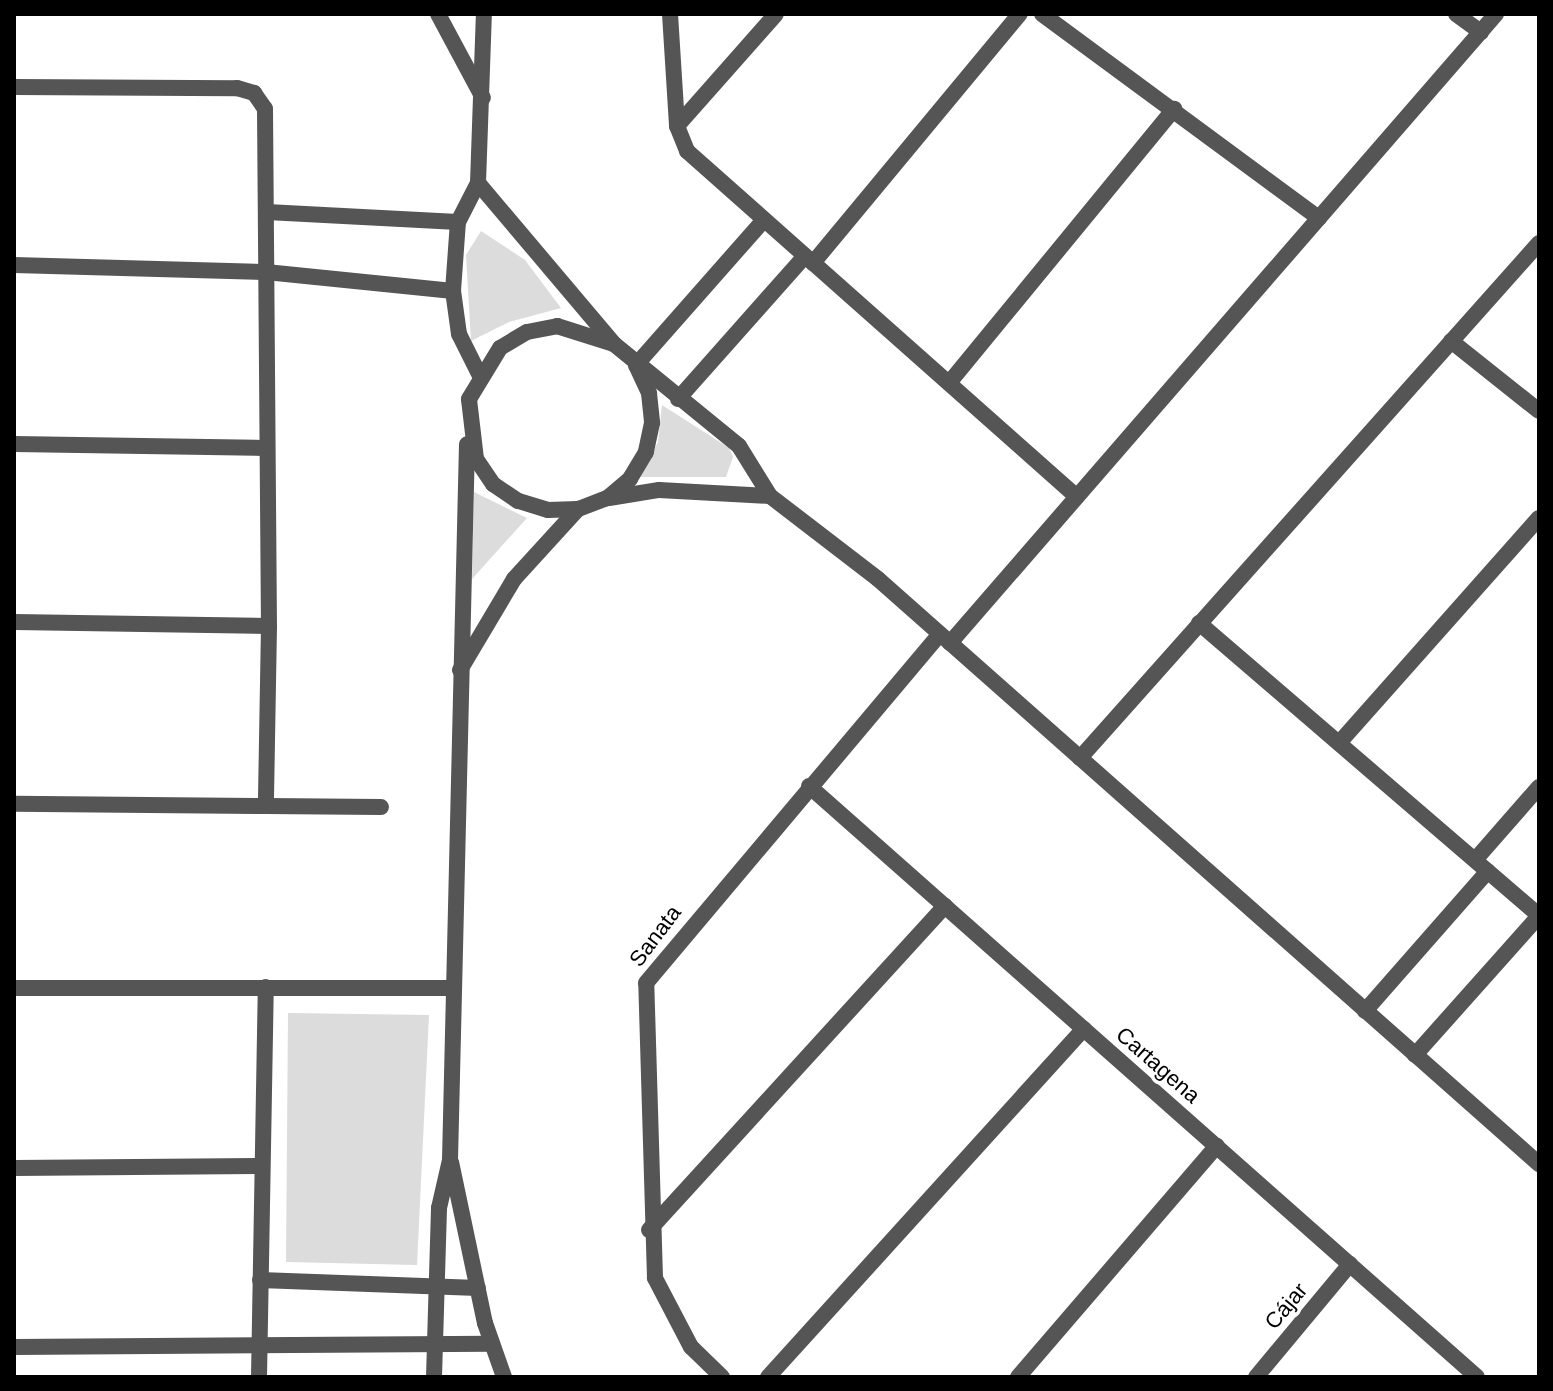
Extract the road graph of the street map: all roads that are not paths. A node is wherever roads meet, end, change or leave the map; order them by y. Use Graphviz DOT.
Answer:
graph roads {
  1 [pos="438,14"];
  2 [pos="484,14"];
  3 [pos="670,14"];
  4 [pos="776,14"];
  5 [pos="1020,14"];
  6 [pos="1042,14"];
  7 [pos="1456,14"];
  8 [pos="1496,14"];
  9 [pos="1481,32"];
  10 [pos="14,87"];
  11 [pos="484,99"];
  12 [pos="1174,109"];
  13 [pos="677,126"];
  14 [pos="478,183"];
  15 [pos="267,212"];
  16 [pos="1319,218"];
  17 [pos="764,220"];
  18 [pos="458,222"];
  19 [pos="1539,243"];
  20 [pos="809,259"];
  21 [pos="14,265"];
  22 [pos="266,272"];
  23 [pos="453,291"];
  24 [pos="1451,341"];
  25 [pos="614,344"];
  26 [pos="636,365"];
  27 [pos="479,374"];
  28 [pos="949,383"];
  29 [pos="678,399"];
  30 [pos="1539,411"];
  31 [pos="468,430"];
  32 [pos="14,444"];
  33 [pos="265,448"];
  34 [pos="770,496"];
  35 [pos="1077,497"];
  36 [pos="607,498"];
  37 [pos="578,509"];
  38 [pos="1539,518"];
  39 [pos="14,622"];
  40 [pos="1199,623"];
  41 [pos="269,626"];
  42 [pos="945,639"];
  43 [pos="459,671"];
  44 [pos="1339,743"];
  45 [pos="1080,758"];
  46 [pos="809,786"];
  47 [pos="1539,787"];
  48 [pos="14,804"];
  49 [pos="266,806"];
  50 [pos="381,807"];
  51 [pos="1475,860"];
  52 [pos="1488,871"];
  53 [pos="945,906"];
  54 [pos="1539,915"];
  55 [pos="266,987"];
  56 [pos="14,988"];
  57 [pos="450,988"];
  58 [pos="1365,1011"];
  59 [pos="1084,1029"];
  60 [pos="1415,1055"];
  61 [pos="1217,1146"];
  62 [pos="450,1160"];
  63 [pos="1539,1164"];
  64 [pos="262,1166"];
  65 [pos="14,1168"];
  66 [pos="649,1230"];
  67 [pos="1350,1264"];
  68 [pos="260,1280"];
  69 [pos="435,1288"];
  70 [pos="478,1288"];
  71 [pos="491,1344"];
  72 [pos="434,1346"];
  73 [pos="14,1347"];
  74 [pos="259,1348"];
  75 [pos="259,1377"];
  76 [pos="434,1377"];
  77 [pos="504,1377"];
  78 [pos="722,1377"];
  79 [pos="768,1377"];
  80 [pos="1018,1377"];
  81 [pos="1256,1377"];
  82 [pos="1477,1377"];
  1 -- 11 [label="street"];
  2 -- 11 [label="street"];
  3 -- 13 [label="street"];
  4 -- 13 [label="street"];
  5 -- 20 [label="street"];
  6 -- 12 [label="street"];
  7 -- 9 [label="street"];
  8 -- 9 [label="street, Sanata"];
  9 -- 16 [label="street, Sanata"];
  10 -- 15 [label="street"];
  11 -- 14 [label="street"];
  12 -- 16 [label="street"];
  12 -- 28 [label="street"];
  13 -- 17 [label="street"];
  14 -- 18 [label="street"];
  14 -- 25 [label="street"];
  15 -- 18 [label="street"];
  15 -- 22 [label="street"];
  16 -- 35 [label="street, Sanata"];
  17 -- 20 [label="street"];
  17 -- 26 [label="street"];
  18 -- 23 [label="street"];
  19 -- 24 [label="street"];
  20 -- 28 [label="street"];
  20 -- 29 [label="street"];
  21 -- 22 [label="street"];
  22 -- 23 [label="street"];
  22 -- 33 [label="street"];
  23 -- 27 [label="street"];
  24 -- 30 [label="street"];
  24 -- 40 [label="street"];
  25 -- 26 [label="street"];
  25 -- 27 [label="street"];
  26 -- 29 [label="street"];
  26 -- 36 [label="street"];
  27 -- 31 [label="street"];
  28 -- 35 [label="street"];
  29 -- 34 [label="street"];
  31 -- 37 [label="street"];
  31 -- 43 [label="street"];
  32 -- 33 [label="street"];
  33 -- 41 [label="street"];
  34 -- 36 [label="street"];
  34 -- 42 [label="street"];
  35 -- 42 [label="street, Sanata"];
  36 -- 37 [label="street"];
  37 -- 43 [label="street"];
  38 -- 44 [label="street"];
  39 -- 41 [label="street"];
  40 -- 44 [label="street"];
  40 -- 45 [label="street"];
  41 -- 49 [label="street"];
  42 -- 45 [label="street"];
  42 -- 46 [label="street, Sanata"];
  43 -- 57 [label="street"];
  44 -- 51 [label="street"];
  45 -- 58 [label="street"];
  46 -- 53 [label="street, Cartagena"];
  46 -- 66 [label="street, Sanata"];
  47 -- 51 [label="street"];
  48 -- 49 [label="street"];
  49 -- 50 [label="street"];
  51 -- 52 [label="street"];
  52 -- 54 [label="street"];
  52 -- 58 [label="street"];
  53 -- 59 [label="street, Cartagena"];
  53 -- 66 [label="street"];
  54 -- 60 [label="street"];
  55 -- 56 [label="street"];
  55 -- 57 [label="street"];
  55 -- 64 [label="street"];
  57 -- 62 [label="street"];
  58 -- 60 [label="street"];
  59 -- 61 [label="street, Cartagena"];
  59 -- 79 [label="street"];
  60 -- 63 [label="street"];
  61 -- 67 [label="street, Cartagena"];
  61 -- 80 [label="street"];
  62 -- 69 [label="street"];
  62 -- 70 [label="street"];
  64 -- 65 [label="street"];
  64 -- 68 [label="street"];
  66 -- 78 [label="street, Sanata"];
  67 -- 81 [label="street, Cájar"];
  67 -- 82 [label="street, Cartagena"];
  68 -- 69 [label="street"];
  68 -- 74 [label="street"];
  69 -- 70 [label="street"];
  69 -- 72 [label="street"];
  70 -- 71 [label="street"];
  71 -- 72 [label="street"];
  71 -- 77 [label="street"];
  72 -- 74 [label="street"];
  72 -- 76 [label="street"];
  73 -- 74 [label="street"];
  74 -- 75 [label="street"];
}
